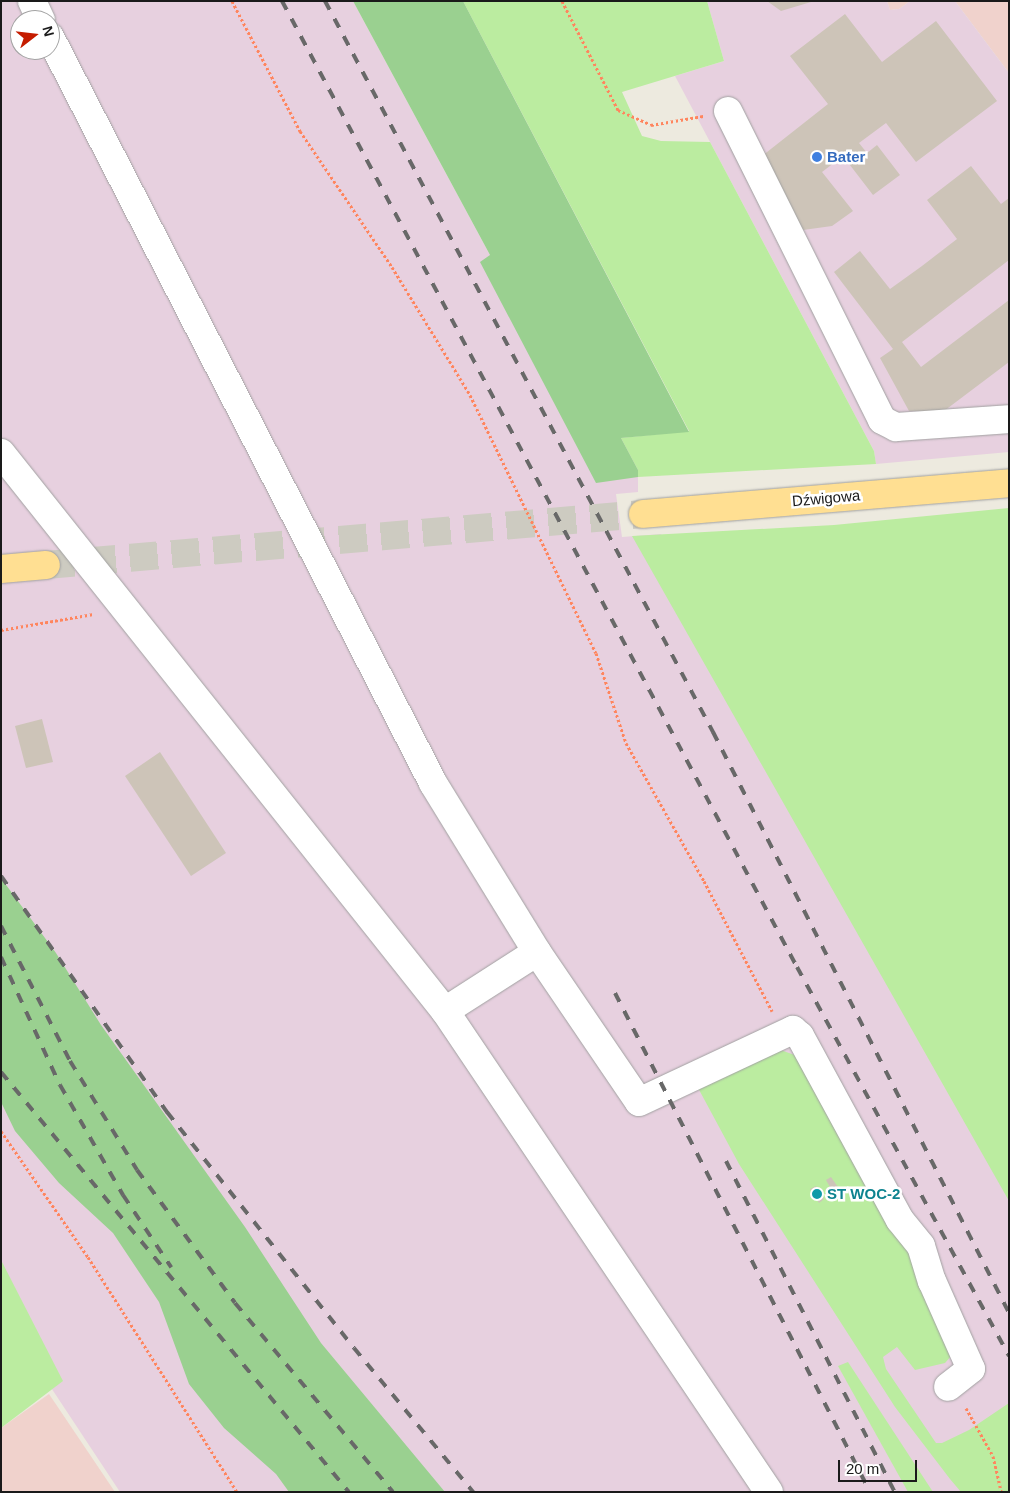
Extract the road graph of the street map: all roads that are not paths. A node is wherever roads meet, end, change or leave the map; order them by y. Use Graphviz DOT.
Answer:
graph roads {
  1 [pos="60,56"];
  2 [pos="728,111"];
  3 [pos="1009,419"];
  4 [pos="1,453"];
  5 [pos="1009,483"];
  6 [pos="643,514"];
  7 [pos="46,565"];
  8 [pos="1,569"];
  9 [pos="537,952"];
  10 [pos="445,1012"];
  11 [pos="948,1387"];
  12 [pos="769,1492"];
  1 -- 9 [label="lane"];
  2 -- 3 [label="lane"];
  4 -- 10 [label="lane"];
  5 -- 6 [label="main road, Dźwigowa"];
  7 -- 8 [label="main road"];
  9 -- 10 [label="lane"];
  9 -- 11 [label="lane"];
  10 -- 12 [label="lane"];
}
